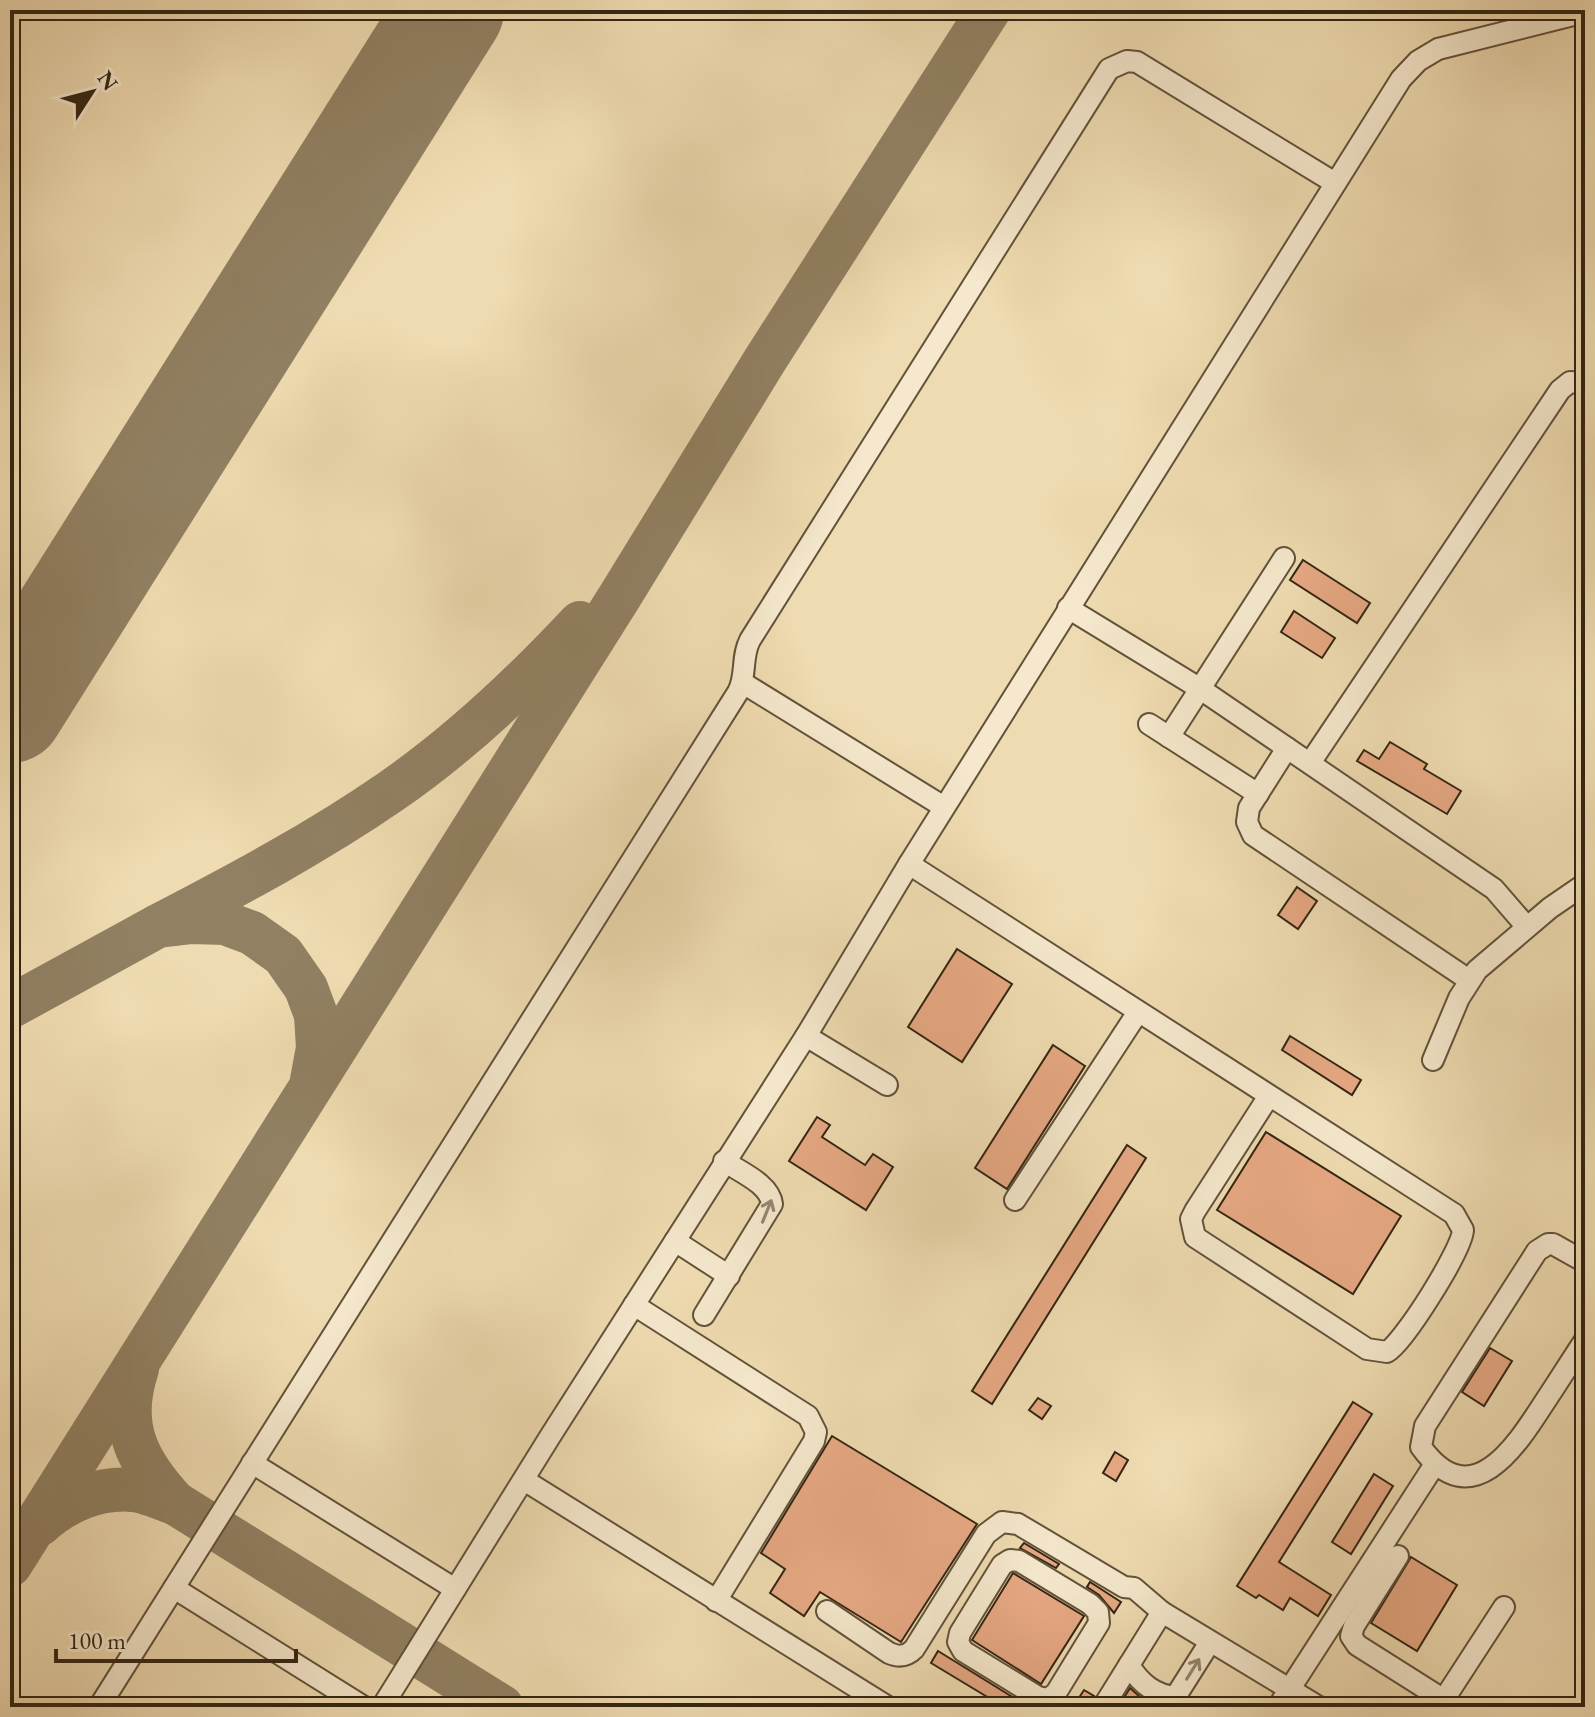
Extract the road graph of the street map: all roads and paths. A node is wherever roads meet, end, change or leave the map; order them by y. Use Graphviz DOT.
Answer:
graph roads {
  1 [pos="1585,12"];
  2 [pos="1335,183"];
  3 [pos="1585,383"];
  4 [pos="1284,558"];
  5 [pos="1068,608"];
  6 [pos="743,683"];
  7 [pos="1199,688"];
  8 [pos="1149,724"];
  9 [pos="1169,737"];
  10 [pos="1287,748"];
  11 [pos="1310,763"];
  12 [pos="1258,794"];
  13 [pos="944,807"];
  14 [pos="909,864"];
  15 [pos="1585,884"];
  16 [pos="1526,926"];
  17 [pos="1469,980"];
  18 [pos="1138,1012"];
  19 [pos="806,1036"];
  20 [pos="1433,1060"];
  21 [pos="887,1085"];
  22 [pos="1269,1096"];
  23 [pos="724,1161"];
  24 [pos="1015,1200"];
  25 [pos="675,1241"];
  26 [pos="1585,1262"];
  27 [pos="729,1276"];
  28 [pos="634,1305"];
  29 [pos="704,1315"];
  30 [pos="1585,1340"];
  31 [pos="252,1463"];
  32 [pos="1435,1464"];
  33 [pos="524,1480"];
  34 [pos="1398,1556"];
  35 [pos="1083,1562"];
  36 [pos="174,1588"];
  37 [pos="455,1589"];
  38 [pos="1067,1590"];
  39 [pos="716,1601"];
  40 [pos="1504,1607"];
  41 [pos="1158,1610"];
  42 [pos="827,1611"];
  43 [pos="1210,1642"];
  44 [pos="1129,1665"];
  45 [pos="1302,1700"];
  46 [pos="1172,1702"];
  47 [pos="1441,1704"];
  48 [pos="99,1707"];
  49 [pos="364,1707"];
  50 [pos="382,1707"];
  51 [pos="888,1707"];
  52 [pos="1103,1707"];
  53 [pos="1278,1707"];
  1 -- 2 [label="lane"];
  2 -- 5 [label="lane"];
  2 -- 6 [label="lane"];
  3 -- 11 [label="lane"];
  4 -- 7 [label="lane"];
  5 -- 7 [label="lane"];
  5 -- 13 [label="lane"];
  6 -- 13 [label="lane"];
  6 -- 31 [label="lane"];
  7 -- 9 [label="lane"];
  7 -- 10 [label="lane"];
  8 -- 9 [label="lane"];
  9 -- 12 [label="lane"];
  10 -- 11 [label="lane"];
  10 -- 12 [label="lane"];
  11 -- 16 [label="lane"];
  12 -- 17 [label="lane"];
  13 -- 14 [label="lane"];
  14 -- 18 [label="lane"];
  14 -- 19 [label="lane"];
  15 -- 16 [label="lane"];
  16 -- 17 [label="lane"];
  17 -- 20 [label="lane"];
  18 -- 22 [label="lane"];
  18 -- 24 [label="lane"];
  19 -- 21 [label="lane"];
  19 -- 23 [label="lane"];
  22 -- 22 [label="lane"];
  23 -- 25 [label="lane"];
  27 -- 23 [label="lane, one-way"];
  25 -- 27 [label="lane"];
  25 -- 28 [label="lane"];
  26 -- 32 [label="lane"];
  27 -- 29 [label="lane"];
  28 -- 33 [label="lane"];
  28 -- 39 [label="lane"];
  30 -- 32 [label="lane"];
  31 -- 36 [label="lane"];
  31 -- 37 [label="lane"];
  32 -- 45 [label="lane"];
  33 -- 37 [label="lane"];
  33 -- 39 [label="lane"];
  34 -- 47 [label="lane"];
  35 -- 38 [label="lane"];
  35 -- 41 [label="lane"];
  35 -- 42 [label="lane"];
  36 -- 48 [label="lane"];
  36 -- 49 [label="lane"];
  37 -- 50 [label="lane"];
  38 -- 38 [label="lane"];
  39 -- 51 [label="lane"];
  40 -- 47 [label="lane"];
  41 -- 43 [label="lane"];
  41 -- 44 [label="lane"];
  43 -- 45 [label="lane"];
  46 -- 43 [label="lane, one-way"];
  44 -- 46 [label="lane"];
  44 -- 52 [label="lane"];
  45 -- 53 [label="lane"];
}
